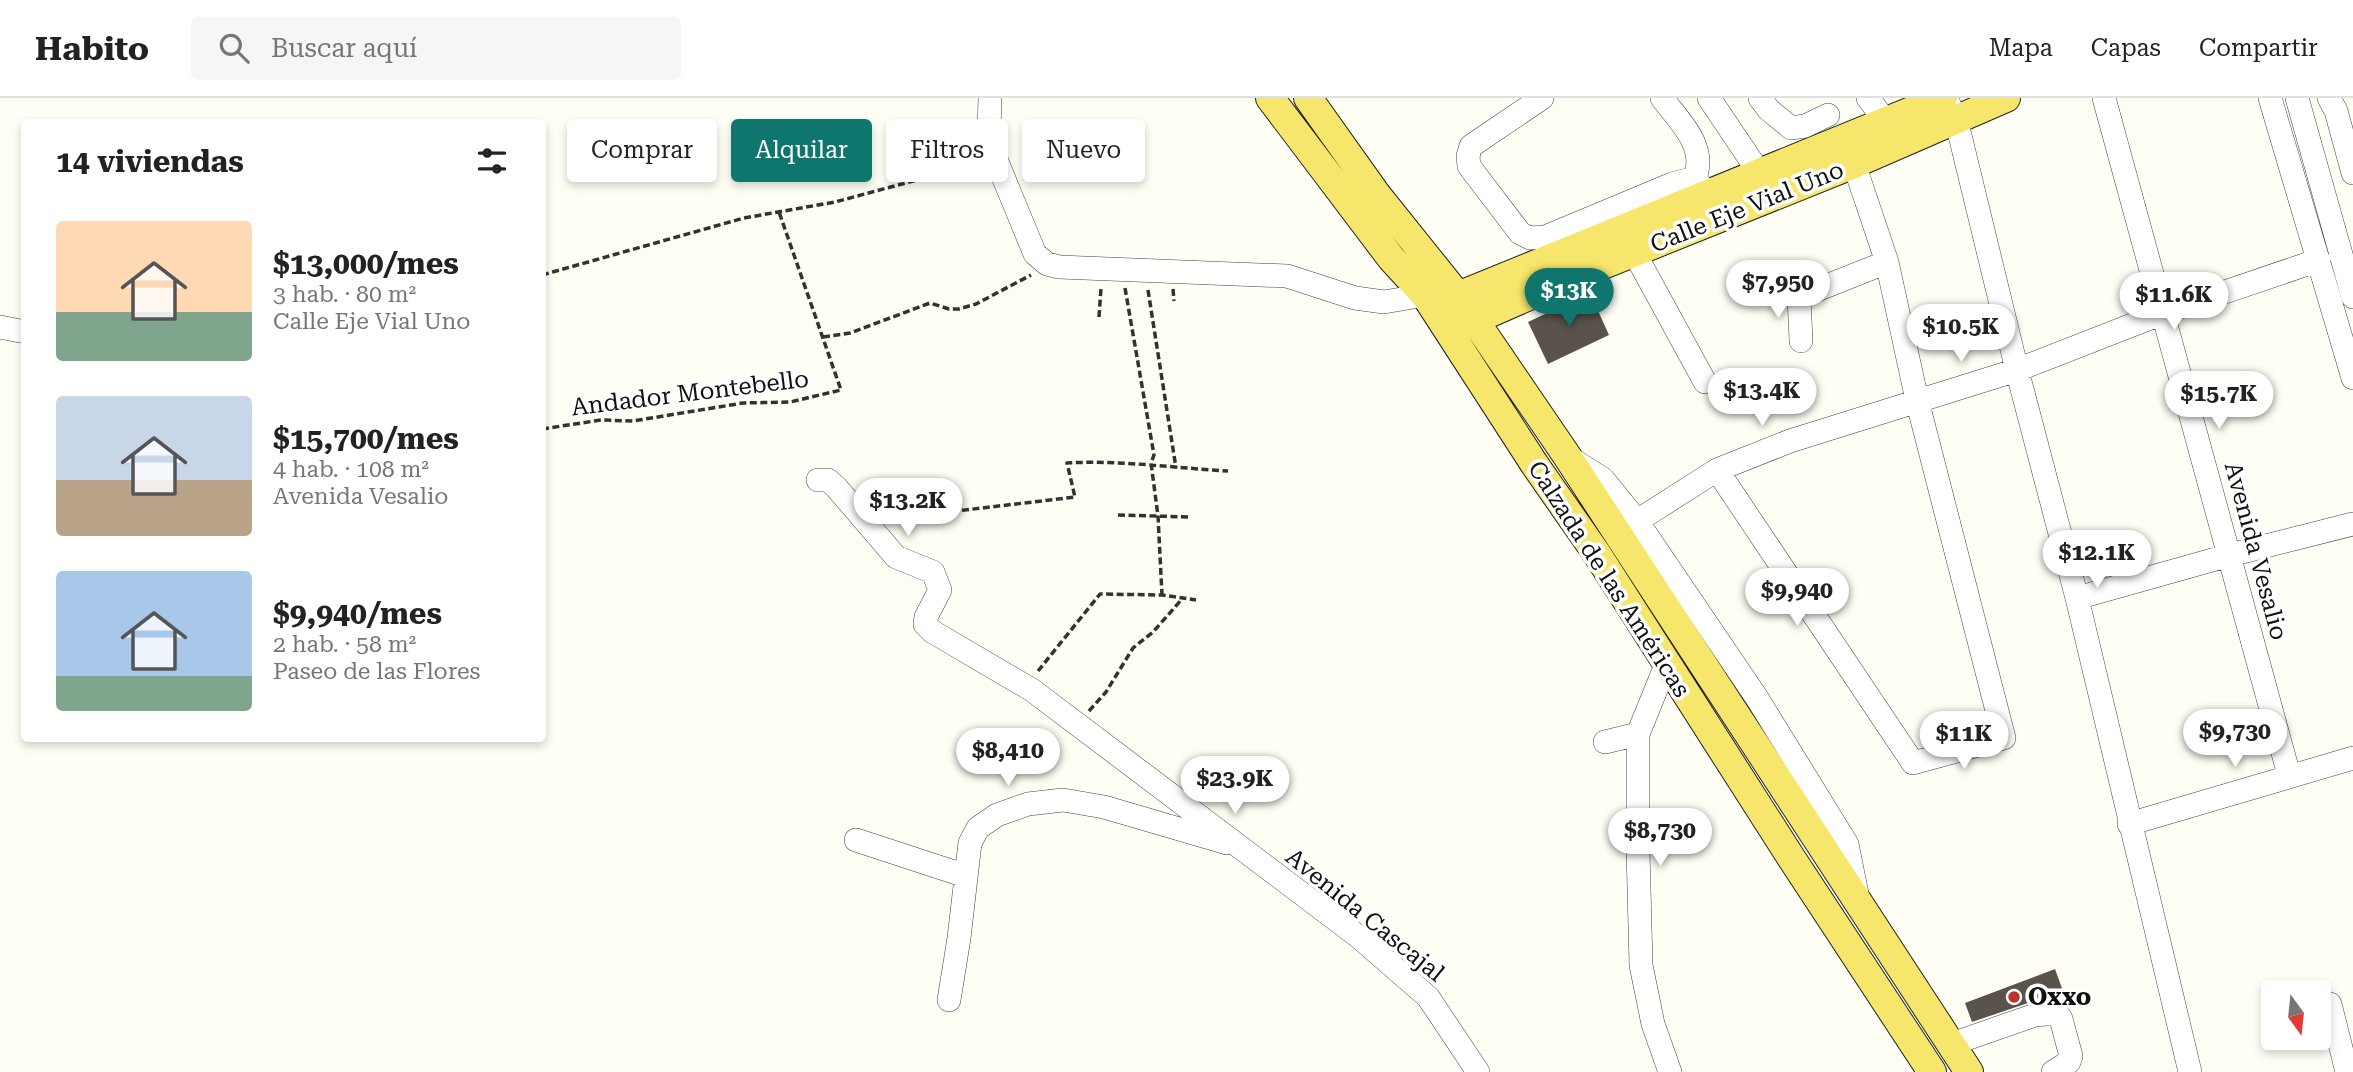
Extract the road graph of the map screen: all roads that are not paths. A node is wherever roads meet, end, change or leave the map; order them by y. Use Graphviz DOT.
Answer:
graph roads {
  1 [pos="990,98"];
  2 [pos="1269,98"];
  3 [pos="1308,98"];
  4 [pos="1542,98"];
  5 [pos="1662,98"];
  6 [pos="1709,98"];
  7 [pos="1760,98"];
  8 [pos="2006,98"];
  9 [pos="2104,98"];
  10 [pos="2270,98"];
  11 [pos="2297,98"];
  12 [pos="2329,98"];
  13 [pos="1939,104"];
  14 [pos="1875,105"];
  15 [pos="1821,107"];
  16 [pos="1851,152"];
  17 [pos="2353,173"];
  18 [pos="1765,185"];
  19 [pos="1702,186"];
  20 [pos="1634,252"];
  21 [pos="2319,260"];
  22 [pos="1887,262"];
  23 [pos="1441,296"];
  24 [pos="2353,297"];
  25 [pos="2163,313"];
  26 [pos="1462,327"];
  27 [pos="1801,341"];
  28 [pos="2017,370"];
  29 [pos="2353,378"];
  30 [pos="1705,383"];
  31 [pos="1917,400"];
  32 [pos="1567,456"];
  33 [pos="1717,470"];
  34 [pos="818,480"];
  35 [pos="1637,521"];
  36 [pos="2353,524"];
  37 [pos="2230,555"];
  38 [pos="2077,598"];
  39 [pos="1666,665"];
  40 [pos="1638,734"];
  41 [pos="1605,742"];
  42 [pos="2353,758"];
  43 [pos="2289,775"];
  44 [pos="2129,824"];
  45 [pos="856,840"];
  46 [pos="1237,845"];
  47 [pos="966,877"];
  48 [pos="1857,898"];
  49 [pos="949,1000"];
  50 [pos="2331,1008"];
  51 [pos="1952,1044"];
  52 [pos="1478,1072"];
  53 [pos="1670,1072"];
  54 [pos="1932,1072"];
  55 [pos="1969,1072"];
  56 [pos="2053,1072"];
  57 [pos="2189,1072"];
  58 [pos="2347,1072"];
  1 -- 23 [label="street"];
  2 -- 23 [label="main road, Calzada de las Américas"];
  3 -- 23 [label="main road, Calzada de las Américas"];
  4 -- 19 [label="street"];
  5 -- 19 [label="street"];
  6 -- 18 [label="street"];
  7 -- 15 [label="street"];
  8 -- 13 [label="main road, Calle Eje Vial Uno"];
  9 -- 25 [label="street, Avenida Vesalio"];
  10 -- 21 [label="street"];
  11 -- 24 [label="street"];
  12 -- 17 [label="street"];
  13 -- 14 [label="main road, Calle Eje Vial Uno"];
  13 -- 16 [label="main road, Calle Eje Vial Uno"];
  13 -- 28 [label="street"];
  14 -- 16 [label="main road, Calle Eje Vial Uno"];
  15 -- 16 [label="street"];
  16 -- 18 [label="main road, Calle Eje Vial Uno"];
  16 -- 22 [label="street"];
  18 -- 19 [label="main road, Calle Eje Vial Uno"];
  18 -- 20 [label="main road, Calle Eje Vial Uno"];
  19 -- 23 [label="main road, Calle Eje Vial Uno"];
  20 -- 26 [label="main road, Calle Eje Vial Uno"];
  20 -- 30 [label="street"];
  21 -- 25 [label="street"];
  21 -- 29 [label="street"];
  22 -- 27 [label="street"];
  22 -- 31 [label="street"];
  23 -- 26 [label="main road, Calzada de las Américas"];
  25 -- 28 [label="street"];
  25 -- 37 [label="street, Avenida Vesalio"];
  26 -- 32 [label="main road, Calzada de las Américas"];
  26 -- 39 [label="main road, Calzada de las Américas"];
  28 -- 31 [label="street"];
  28 -- 38 [label="street"];
  31 -- 33 [label="street"];
  31 -- 33 [label="street"];
  32 -- 35 [label="street"];
  32 -- 48 [label="main road, Calzada de las Américas"];
  33 -- 35 [label="street"];
  34 -- 46 [label="street, Avenida Cascajal"];
  35 -- 48 [label="street"];
  36 -- 37 [label="street"];
  37 -- 38 [label="street"];
  37 -- 43 [label="street, Avenida Vesalio"];
  38 -- 44 [label="street"];
  39 -- 40 [label="street"];
  39 -- 54 [label="main road, Calzada de las Américas"];
  40 -- 41 [label="street"];
  40 -- 53 [label="street"];
  42 -- 43 [label="street"];
  43 -- 44 [label="street"];
  44 -- 57 [label="street"];
  45 -- 47 [label="street"];
  46 -- 47 [label="street"];
  46 -- 52 [label="street, Avenida Cascajal"];
  47 -- 49 [label="street"];
  48 -- 51 [label="main road, Calzada de las Américas"];
  50 -- 58 [label="street"];
  51 -- 55 [label="main road, Calzada de las Américas"];
  51 -- 56 [label="street"];
}
